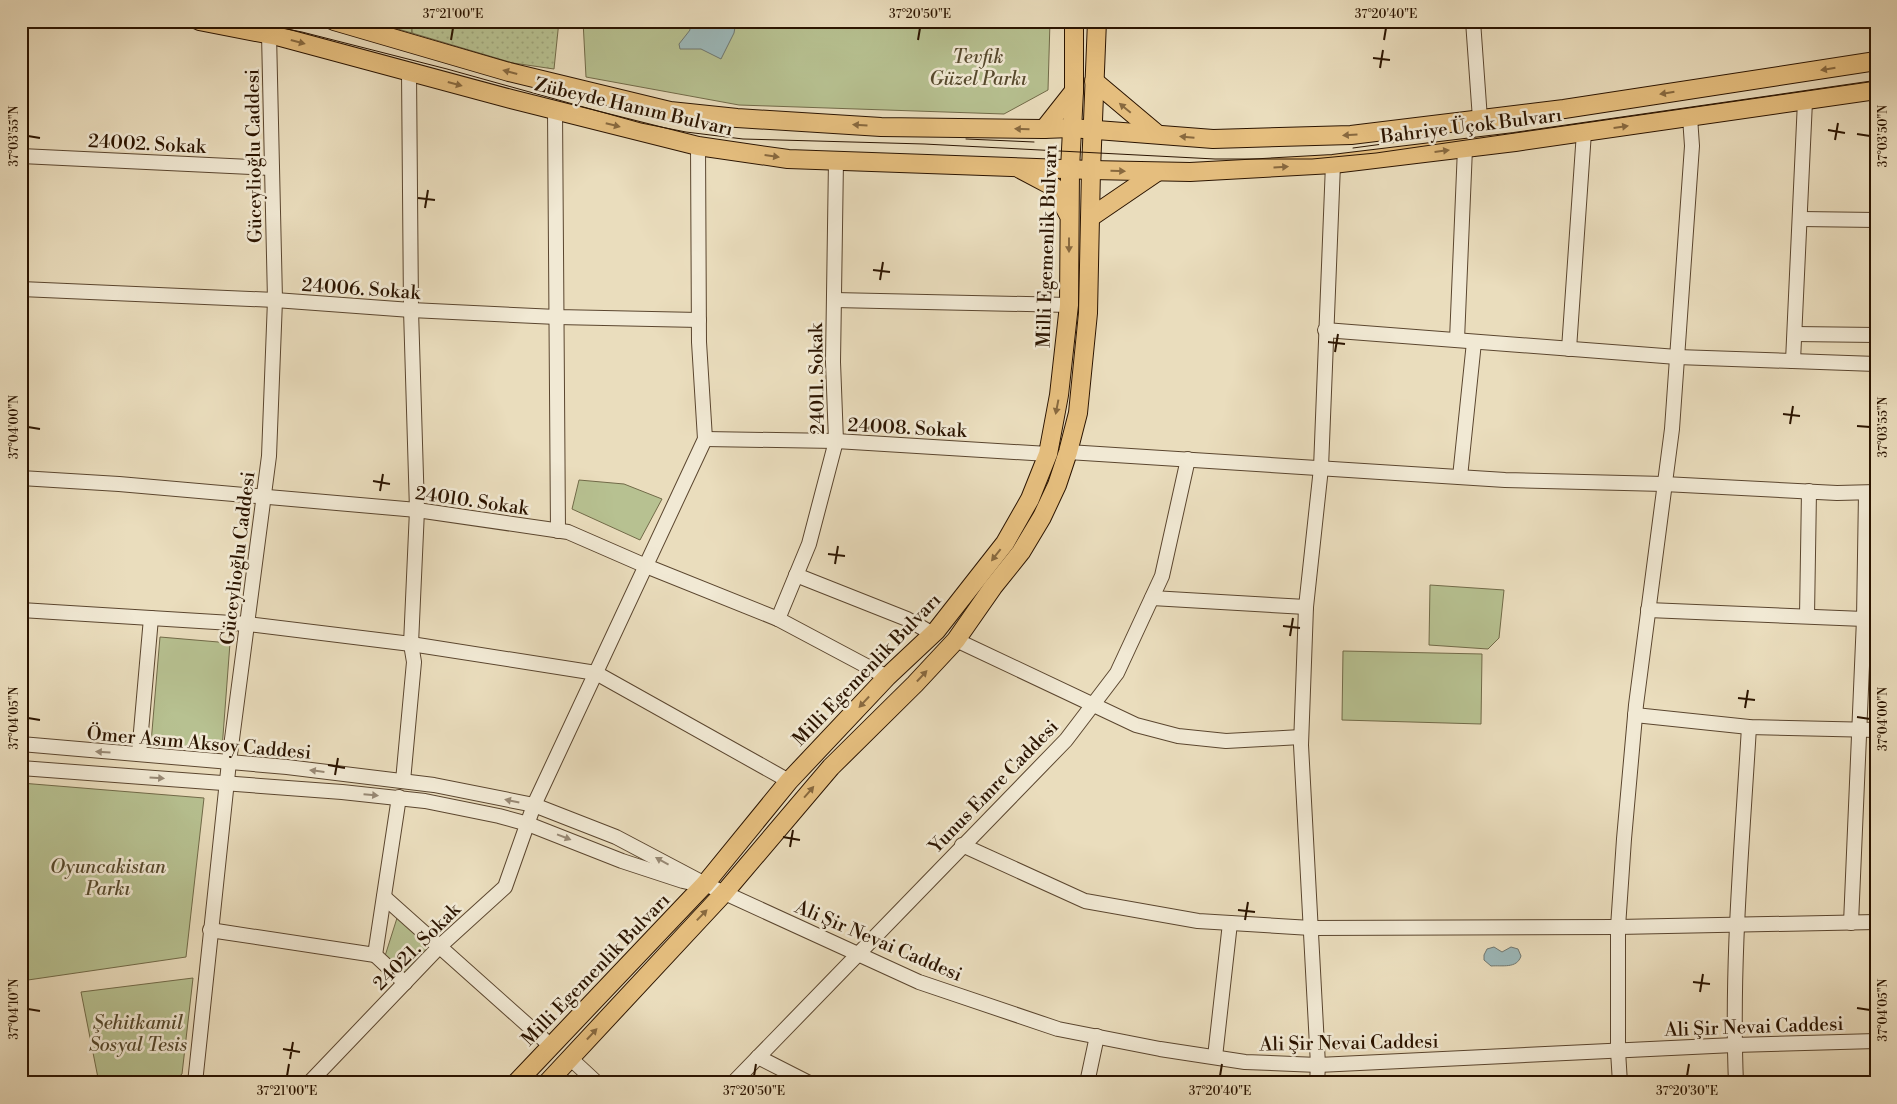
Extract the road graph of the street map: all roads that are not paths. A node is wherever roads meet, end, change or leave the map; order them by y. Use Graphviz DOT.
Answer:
graph roads {
  1 [pos="199,21"];
  2 [pos="334,21"];
  3 [pos="1074,21"];
  4 [pos="1097,21"];
  5 [pos="1473,21"];
  6 [pos="269,34"];
  7 [pos="1876,61"];
  8 [pos="410,72"];
  9 [pos="1094,81"];
  10 [pos="1876,90"];
  11 [pos="1074,91"];
  12 [pos="1805,101"];
  13 [pos="555,110"];
  14 [pos="1690,117"];
  15 [pos="1480,119"];
  16 [pos="1071,128"];
  17 [pos="1044,129"];
  18 [pos="1092,130"];
  19 [pos="1584,132"];
  20 [pos="1157,134"];
  21 [pos="698,146"];
  22 [pos="1465,148"];
  23 [pos="21,156"];
  24 [pos="836,160"];
  25 [pos="1333,164"];
  26 [pos="1017,167"];
  27 [pos="272,168"];
  28 [pos="1070,169"];
  29 [pos="1091,170"];
  30 [pos="1157,172"];
  31 [pos="1069,216"];
  32 [pos="1091,217"];
  33 [pos="1800,218"];
  34 [pos="1876,220"];
  35 [pos="21,289"];
  36 [pos="275,300"];
  37 [pos="834,300"];
  38 [pos="1069,306"];
  39 [pos="411,310"];
  40 [pos="556,317"];
  41 [pos="699,320"];
  42 [pos="1325,330"];
  43 [pos="1795,334"];
  44 [pos="1876,335"];
  45 [pos="1457,340"];
  46 [pos="1474,342"];
  47 [pos="1569,349"];
  48 [pos="1678,357"];
  49 [pos="1793,361"];
  50 [pos="1876,364"];
  51 [pos="705,439"];
  52 [pos="836,441"];
  53 [pos="1068,452"];
  54 [pos="1048,454"];
  55 [pos="1188,459"];
  56 [pos="1321,468"];
  57 [pos="1460,477"];
  58 [pos="21,478"];
  59 [pos="1664,484"];
  60 [pos="1809,492"];
  61 [pos="1871,492"];
  62 [pos="264,497"];
  63 [pos="417,510"];
  64 [pos="558,531"];
  65 [pos="646,566"];
  66 [pos="796,575"];
  67 [pos="1152,598"];
  68 [pos="1306,607"];
  69 [pos="21,610"];
  70 [pos="1648,610"];
  71 [pos="1807,616"];
  72 [pos="151,618"];
  73 [pos="1864,618"];
  74 [pos="778,619"];
  75 [pos="248,624"];
  76 [pos="933,634"];
  77 [pos="956,640"];
  78 [pos="411,644"];
  79 [pos="596,673"];
  80 [pos="887,677"];
  81 [pos="1093,704"];
  82 [pos="1635,715"];
  83 [pos="1749,727"];
  84 [pos="1859,729"];
  85 [pos="1876,730"];
  86 [pos="1301,737"];
  87 [pos="21,744"];
  88 [pos="139,754"];
  89 [pos="229,762"];
  90 [pos="21,768"];
  91 [pos="403,781"];
  92 [pos="789,781"];
  93 [pos="228,783"];
  94 [pos="400,797"];
  95 [pos="534,805"];
  96 [pos="528,824"];
  97 [pos="962,845"];
  98 [pos="705,884"];
  99 [pos="724,893"];
  100 [pos="384,897"];
  101 [pos="1876,922"];
  102 [pos="1230,923"];
  103 [pos="1851,923"];
  104 [pos="1737,925"];
  105 [pos="1618,927"];
  106 [pos="1311,928"];
  107 [pos="210,930"];
  108 [pos="440,946"];
  109 [pos="858,954"];
  110 [pos="375,955"];
  111 [pos="405,983"];
  112 [pos="1097,1036"];
  113 [pos="1876,1040"];
  114 [pos="1734,1045"];
  115 [pos="551,1046"];
  116 [pos="1618,1051"];
  117 [pos="758,1057"];
  118 [pos="570,1058"];
  119 [pos="1215,1058"];
  120 [pos="1318,1065"];
  121 [pos="195,1083"];
  122 [pos="309,1083"];
  123 [pos="516,1083"];
  124 [pos="547,1083"];
  125 [pos="597,1083"];
  126 [pos="733,1083"];
  127 [pos="809,1083"];
  128 [pos="1087,1083"];
  129 [pos="1317,1083"];
  130 [pos="1620,1083"];
  131 [pos="1736,1083"];
  1 -- 6 [label="main road, Zübeyde Hanım Bulvarı"];
  17 -- 2 [label="main road, Zübeyde Hanım Bulvarı, one-way"];
  3 -- 11 [label="main road, Milli Egemenlik Bulvarı"];
  4 -- 9 [label="main road"];
  5 -- 15 [label="street"];
  6 -- 8 [label="main road, Zübeyde Hanım Bulvarı, one-way"];
  6 -- 27 [label="street, Güceylioğlu Caddesi"];
  7 -- 15 [label="main road, Bahriye Üçok Bulvarı, one-way"];
  8 -- 13 [label="main road, Zübeyde Hanım Bulvarı, one-way"];
  8 -- 39 [label="street"];
  9 -- 18 [label="main road"];
  20 -- 9 [label="main road, one-way"];
  10 -- 12 [label="main road, Bahriye Üçok Bulvarı"];
  11 -- 16 [label="main road, Milli Egemenlik Bulvarı"];
  11 -- 17 [label="main road"];
  12 -- 14 [label="main road, Bahriye Üçok Bulvarı"];
  12 -- 33 [label="street"];
  13 -- 21 [label="main road, Zübeyde Hanım Bulvarı, one-way"];
  13 -- 40 [label="street"];
  19 -- 14 [label="main road, Bahriye Üçok Bulvarı, one-way"];
  14 -- 48 [label="street"];
  15 -- 20 [label="main road, Bahriye Üçok Bulvarı, one-way"];
  16 -- 17 [label="main road, Zübeyde Hanım Bulvarı"];
  16 -- 18 [label="main road, Bahriye Üçok Bulvarı"];
  16 -- 28 [label="main road, Milli Egemenlik Bulvarı"];
  18 -- 20 [label="main road, Bahriye Üçok Bulvarı"];
  18 -- 29 [label="main road"];
  19 -- 22 [label="main road, Bahriye Üçok Bulvarı"];
  19 -- 47 [label="street"];
  21 -- 24 [label="main road, Zübeyde Hanım Bulvarı, one-way"];
  21 -- 41 [label="street"];
  25 -- 22 [label="main road, Bahriye Üçok Bulvarı, one-way"];
  22 -- 45 [label="street"];
  23 -- 27 [label="street, 24002. Sokak"];
  24 -- 26 [label="main road, Zübeyde Hanım Bulvarı"];
  24 -- 37 [label="street, 24011. Sokak"];
  30 -- 25 [label="main road, Bahriye Üçok Bulvarı, one-way"];
  25 -- 42 [label="street"];
  26 -- 28 [label="main road, Zübeyde Hanım Bulvarı"];
  26 -- 31 [label="main road"];
  27 -- 36 [label="street, Güceylioğlu Caddesi"];
  28 -- 29 [label="main road, Bahriye Üçok Bulvarı"];
  28 -- 31 [label="main road, Milli Egemenlik Bulvarı"];
  29 -- 30 [label="main road, Bahriye Üçok Bulvarı, one-way"];
  29 -- 32 [label="main road"];
  30 -- 32 [label="main road"];
  31 -- 38 [label="main road, Milli Egemenlik Bulvarı, one-way"];
  32 -- 53 [label="main road"];
  33 -- 34 [label="street"];
  33 -- 43 [label="street"];
  35 -- 36 [label="street, 24006. Sokak"];
  36 -- 39 [label="street, 24006. Sokak"];
  36 -- 62 [label="street, Güceylioğlu Caddesi"];
  37 -- 38 [label="street"];
  37 -- 52 [label="street, 24011. Sokak"];
  38 -- 54 [label="main road, Milli Egemenlik Bulvarı, one-way"];
  39 -- 40 [label="street, 24006. Sokak"];
  39 -- 63 [label="street"];
  40 -- 41 [label="street, 24006. Sokak"];
  40 -- 64 [label="street"];
  41 -- 51 [label="street"];
  42 -- 45 [label="street"];
  42 -- 56 [label="street"];
  43 -- 44 [label="street"];
  43 -- 49 [label="street"];
  45 -- 46 [label="street"];
  46 -- 47 [label="street"];
  46 -- 57 [label="street"];
  47 -- 48 [label="street"];
  48 -- 49 [label="street"];
  48 -- 59 [label="street"];
  49 -- 50 [label="street"];
  51 -- 52 [label="street, 24008. Sokak"];
  51 -- 65 [label="street, 24021. Sokak"];
  52 -- 54 [label="street, 24008. Sokak"];
  52 -- 66 [label="street, 24011. Sokak"];
  53 -- 55 [label="street"];
  53 -- 77 [label="main road"];
  54 -- 76 [label="main road, Milli Egemenlik Bulvarı, one-way"];
  55 -- 56 [label="street"];
  55 -- 67 [label="street, Yunus Emre Caddesi"];
  56 -- 57 [label="street"];
  56 -- 68 [label="street"];
  57 -- 59 [label="street"];
  58 -- 62 [label="street, 24010. Sokak"];
  59 -- 60 [label="street"];
  59 -- 70 [label="street"];
  60 -- 61 [label="street"];
  60 -- 71 [label="street"];
  61 -- 73 [label="street"];
  62 -- 63 [label="street, 24010. Sokak"];
  62 -- 75 [label="street, Güceylioğlu Caddesi"];
  63 -- 64 [label="street, 24010. Sokak"];
  63 -- 78 [label="street"];
  64 -- 65 [label="street, 24010. Sokak"];
  65 -- 74 [label="street, 24010. Sokak"];
  65 -- 79 [label="street, 24021. Sokak"];
  66 -- 74 [label="street, 24011. Sokak"];
  66 -- 76 [label="street"];
  67 -- 68 [label="street"];
  67 -- 81 [label="street, Yunus Emre Caddesi"];
  68 -- 86 [label="street"];
  69 -- 72 [label="street"];
  70 -- 71 [label="street"];
  70 -- 82 [label="street"];
  71 -- 73 [label="street"];
  72 -- 75 [label="street"];
  72 -- 88 [label="street"];
  73 -- 84 [label="street"];
  74 -- 80 [label="street, 24010. Sokak"];
  75 -- 78 [label="street"];
  75 -- 89 [label="street, Güceylioğlu Caddesi"];
  76 -- 80 [label="main road, Milli Egemenlik Bulvarı"];
  77 -- 81 [label="street"];
  99 -- 77 [label="main road, one-way"];
  78 -- 79 [label="street"];
  78 -- 91 [label="street"];
  79 -- 92 [label="street"];
  79 -- 95 [label="street, 24021. Sokak"];
  80 -- 92 [label="main road, Milli Egemenlik Bulvarı, one-way"];
  81 -- 86 [label="street"];
  81 -- 97 [label="street, Yunus Emre Caddesi"];
  82 -- 83 [label="street"];
  82 -- 105 [label="street"];
  83 -- 84 [label="street"];
  83 -- 104 [label="street"];
  84 -- 85 [label="street"];
  84 -- 103 [label="street"];
  86 -- 106 [label="street"];
  88 -- 87 [label="street, Ömer Asım Aksoy Caddesi, one-way"];
  88 -- 89 [label="street, Ömer Asım Aksoy Caddesi"];
  91 -- 89 [label="street, Ömer Asım Aksoy Caddesi, one-way"];
  89 -- 93 [label="street, Güceylioğlu Caddesi"];
  90 -- 93 [label="street, Ömer Asım Aksoy Caddesi, one-way"];
  95 -- 91 [label="street, Ömer Asım Aksoy Caddesi, one-way"];
  92 -- 98 [label="main road, Milli Egemenlik Bulvarı"];
  93 -- 94 [label="street, Ömer Asım Aksoy Caddesi, one-way"];
  93 -- 107 [label="street, Güceylioğlu Caddesi"];
  94 -- 96 [label="street, Ömer Asım Aksoy Caddesi"];
  94 -- 100 [label="street"];
  95 -- 96 [label="street, 24021. Sokak"];
  98 -- 95 [label="street, Ömer Asım Aksoy Caddesi, one-way"];
  96 -- 98 [label="street, Ömer Asım Aksoy Caddesi, one-way"];
  96 -- 108 [label="street, 24021. Sokak"];
  97 -- 102 [label="street"];
  97 -- 109 [label="street, Yunus Emre Caddesi"];
  98 -- 99 [label="street, Ali Şir Nevai Caddesi"];
  98 -- 115 [label="main road, Milli Egemenlik Bulvarı"];
  99 -- 109 [label="street, Ali Şir Nevai Caddesi"];
  118 -- 99 [label="main road, one-way"];
  100 -- 108 [label="street"];
  100 -- 110 [label="street"];
  101 -- 103 [label="street"];
  102 -- 106 [label="street"];
  102 -- 119 [label="street"];
  103 -- 104 [label="street"];
  104 -- 105 [label="street"];
  104 -- 114 [label="street"];
  105 -- 106 [label="street"];
  105 -- 116 [label="street"];
  106 -- 120 [label="street"];
  107 -- 110 [label="street"];
  107 -- 121 [label="street, Güceylioğlu Caddesi"];
  108 -- 111 [label="street, 24021. Sokak"];
  108 -- 115 [label="street"];
  109 -- 112 [label="street, Ali Şir Nevai Caddesi"];
  109 -- 117 [label="street, Yunus Emre Caddesi"];
  110 -- 111 [label="street"];
  111 -- 122 [label="street, 24021. Sokak"];
  112 -- 119 [label="street, Ali Şir Nevai Caddesi"];
  112 -- 128 [label="street"];
  113 -- 114 [label="street, Ali Şir Nevai Caddesi"];
  114 -- 116 [label="street, Ali Şir Nevai Caddesi"];
  114 -- 131 [label="street"];
  115 -- 123 [label="main road, Milli Egemenlik Bulvarı"];
  116 -- 120 [label="street, Ali Şir Nevai Caddesi"];
  116 -- 130 [label="street"];
  117 -- 126 [label="street, Yunus Emre Caddesi"];
  117 -- 127 [label="street"];
  118 -- 124 [label="main road"];
  118 -- 125 [label="street"];
  119 -- 120 [label="street, Ali Şir Nevai Caddesi"];
  120 -- 129 [label="street"];
}
